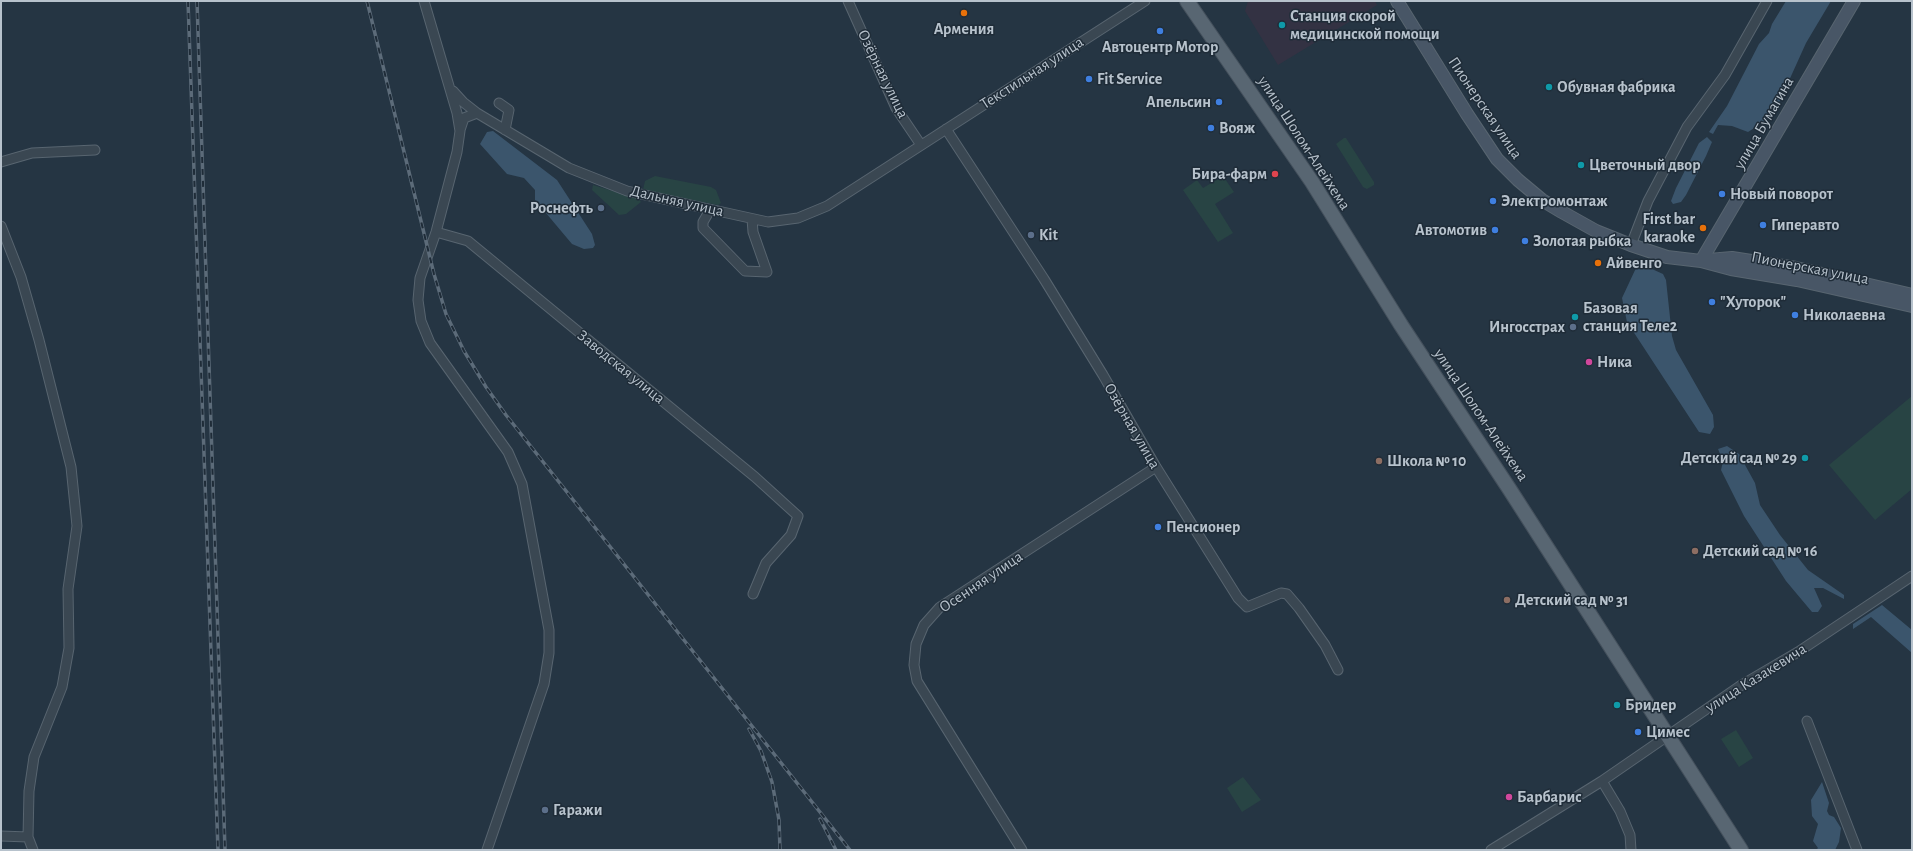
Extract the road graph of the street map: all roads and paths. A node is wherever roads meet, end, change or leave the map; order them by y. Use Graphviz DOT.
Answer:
graph roads {
  1 [pos="424,1"];
  2 [pos="848,1"];
  3 [pos="1144,1"];
  4 [pos="1187,1"];
  5 [pos="1397,1"];
  6 [pos="1767,1"];
  7 [pos="1854,1"];
  8 [pos="448,79"];
  9 [pos="499,103"];
  10 [pos="477,112"];
  11 [pos="946,129"];
  12 [pos="505,130"];
  13 [pos="460,131"];
  14 [pos="921,145"];
  15 [pos="95,150"];
  16 [pos="1,162"];
  17 [pos="710,210"];
  18 [pos="752,219"];
  19 [pos="1,226"];
  20 [pos="436,232"];
  21 [pos="1631,245"];
  22 [pos="1702,261"];
  23 [pos="1912,295"];
  24 [pos="1912,306"];
  25 [pos="1156,467"];
  26 [pos="1912,576"];
  27 [pos="753,594"];
  28 [pos="1338,670"];
  29 [pos="1807,721"];
  30 [pos="1668,736"];
  31 [pos="1602,781"];
  32 [pos="1,836"];
  33 [pos="28,837"];
  34 [pos="33,850"];
  35 [pos="487,850"];
  36 [pos="1022,850"];
  37 [pos="1491,850"];
  38 [pos="1632,850"];
  39 [pos="1741,850"];
  40 [pos="1857,850"];
  1 -- 8 [label="street"];
  2 -- 14 [label="street, Озёрная улица"];
  3 -- 11 [label="street, Текстильная улица"];
  4 -- 30 [label="main road, улица Шолом-Алейхема"];
  5 -- 21 [label="main road, Пионерская улица"];
  6 -- 21 [label="street"];
  7 -- 22 [label="main road, улица Бумагина"];
  8 -- 10 [label="street, Дальняя улица"];
  8 -- 13 [label="street"];
  9 -- 12 [label="street"];
  10 -- 12 [label="street, Дальняя улица"];
  10 -- 13 [label="street"];
  11 -- 14 [label="street, Текстильная улица"];
  11 -- 25 [label="street, Озёрная улица"];
  12 -- 17 [label="street, Дальняя улица"];
  13 -- 20 [label="street"];
  14 -- 18 [label="street, Дальняя улица"];
  15 -- 16 [label="street"];
  17 -- 18 [label="street, Дальняя улица"];
  17 -- 18 [label="street"];
  19 -- 33 [label="street"];
  20 -- 27 [label="street, Заводская улица"];
  20 -- 35 [label="street"];
  21 -- 22 [label="main road, Пионерская улица"];
  22 -- 23 [label="main road, Пионерская улица"];
  22 -- 24 [label="main road, Пионерская улица"];
  25 -- 28 [label="street, Озёрная улица"];
  25 -- 36 [label="street, Осенняя улица"];
  26 -- 30 [label="street, улица Казакевича"];
  29 -- 40 [label="street"];
  30 -- 31 [label="street, улица Казакевича"];
  30 -- 39 [label="main road, улица Шолом-Алейхема"];
  31 -- 37 [label="street"];
  31 -- 38 [label="street"];
  32 -- 33 [label="street"];
  33 -- 34 [label="street"];
}
